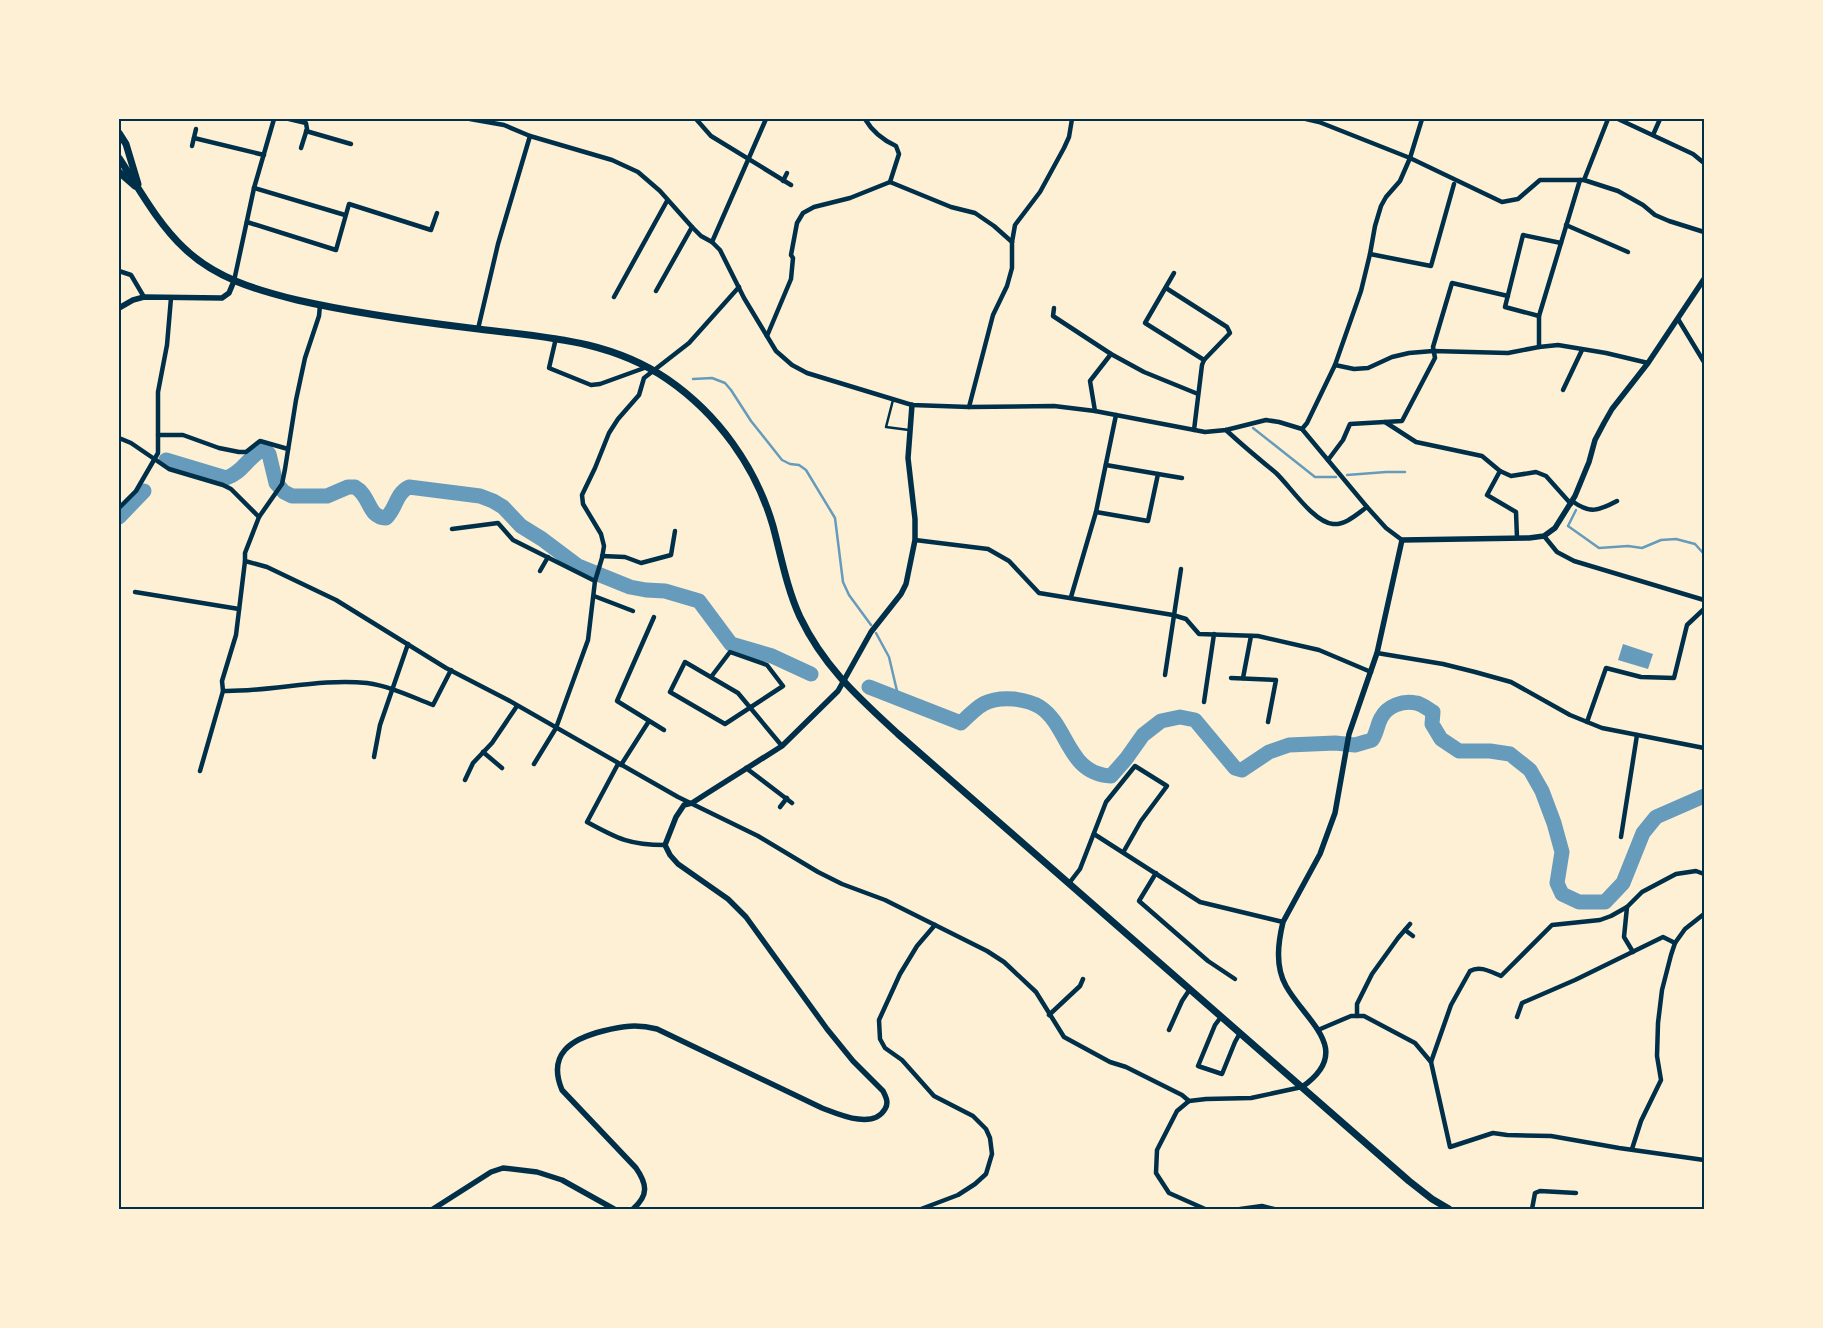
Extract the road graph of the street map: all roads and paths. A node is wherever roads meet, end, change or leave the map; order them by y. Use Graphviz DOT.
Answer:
graph roads {
  1 [pos="274,119"];
  2 [pos="289,119"];
  3 [pos="470,119"];
  4 [pos="506,119"];
  5 [pos="697,119"];
  6 [pos="766,119"];
  7 [pos="865,119"];
  8 [pos="1072,119"];
  9 [pos="1306,119"];
  10 [pos="1422,119"];
  11 [pos="1608,119"];
  12 [pos="1618,119"];
  13 [pos="1660,119"];
  14 [pos="504,125"];
  15 [pos="196,130"];
  16 [pos="306,132"];
  17 [pos="119,133"];
  18 [pos="345,134"];
  19 [pos="1653,135"];
  20 [pos="530,136"];
  21 [pos="194,138"];
  22 [pos="343,142"];
  23 [pos="351,144"];
  24 [pos="192,146"];
  25 [pos="227,146"];
  26 [pos="301,148"];
  27 [pos="225,153"];
  28 [pos="264,155"];
  29 [pos="119,158"];
  30 [pos="748,158"];
  31 [pos="1410,158"];
  32 [pos="1704,163"];
  33 [pos="119,172"];
  34 [pos="787,173"];
  35 [pos="1582,180"];
  36 [pos="783,181"];
  37 [pos="890,182"];
  38 [pos="1454,184"];
  39 [pos="791,186"];
  40 [pos="254,188"];
  41 [pos="139,189"];
  42 [pos="667,201"];
  43 [pos="438,213"];
  44 [pos="345,215"];
  45 [pos="247,222"];
  46 [pos="1566,226"];
  47 [pos="692,227"];
  48 [pos="1704,232"];
  49 [pos="712,242"];
  50 [pos="1012,242"];
  51 [pos="1561,243"];
  52 [pos="1628,252"];
  53 [pos="1370,254"];
  54 [pos="119,271"];
  55 [pos="1174,273"];
  56 [pos="1704,279"];
  57 [pos="234,282"];
  58 [pos="739,287"];
  59 [pos="1166,288"];
  60 [pos="656,291"];
  61 [pos="144,296"];
  62 [pos="1508,296"];
  63 [pos="614,297"];
  64 [pos="171,298"];
  65 [pos="320,305"];
  66 [pos="119,308"];
  67 [pos="1054,308"];
  68 [pos="1539,316"];
  69 [pos="1678,319"];
  70 [pos="478,329"];
  71 [pos="767,336"];
  72 [pos="556,338"];
  73 [pos="1539,347"];
  74 [pos="1582,350"];
  75 [pos="1433,351"];
  76 [pos="1112,354"];
  77 [pos="1204,360"];
  78 [pos="1704,362"];
  79 [pos="1648,364"];
  80 [pos="1335,365"];
  81 [pos="650,369"];
  82 [pos="1563,390"];
  83 [pos="1198,394"];
  84 [pos="893,400"];
  85 [pos="912,405"];
  86 [pos="969,407"];
  87 [pos="1095,411"];
  88 [pos="1116,415"];
  89 [pos="1385,422"];
  90 [pos="1302,429"];
  91 [pos="909,430"];
  92 [pos="1194,430"];
  93 [pos="1226,430"];
  94 [pos="158,435"];
  95 [pos="119,438"];
  96 [pos="288,449"];
  97 [pos="1328,460"];
  98 [pos="155,461"];
  99 [pos="1106,465"];
  100 [pos="1500,471"];
  101 [pos="1158,474"];
  102 [pos="1182,478"];
  103 [pos="1617,501"];
  104 [pos="1571,502"];
  105 [pos="1367,507"];
  106 [pos="119,508"];
  107 [pos="1096,512"];
  108 [pos="259,517"];
  109 [pos="478,518"];
  110 [pos="478,526"];
  111 [pos="452,529"];
  112 [pos="675,531"];
  113 [pos="1544,536"];
  114 [pos="1517,538"];
  115 [pos="915,540"];
  116 [pos="1402,540"];
  117 [pos="602,556"];
  118 [pos="548,557"];
  119 [pos="245,561"];
  120 [pos="1181,569"];
  121 [pos="540,571"];
  122 [pos="596,580"];
  123 [pos="135,592"];
  124 [pos="594,596"];
  125 [pos="1071,597"];
  126 [pos="1704,600"];
  127 [pos="239,609"];
  128 [pos="1704,609"];
  129 [pos="633,610"];
  130 [pos="1173,615"];
  131 [pos="654,617"];
  132 [pos="1214,634"];
  133 [pos="1251,636"];
  134 [pos="408,644"];
  135 [pos="1377,653"];
  136 [pos="451,670"];
  137 [pos="1371,672"];
  138 [pos="1165,675"];
  139 [pos="711,677"];
  140 [pos="1231,678"];
  141 [pos="1243,678"];
  142 [pos="844,683"];
  143 [pos="223,690"];
  144 [pos="392,690"];
  145 [pos="1204,702"];
  146 [pos="1272,704"];
  147 [pos="1279,705"];
  148 [pos="517,706"];
  149 [pos="751,708"];
  150 [pos="649,721"];
  151 [pos="1268,722"];
  152 [pos="1587,722"];
  153 [pos="556,728"];
  154 [pos="664,730"];
  155 [pos="1637,735"];
  156 [pos="782,746"];
  157 [pos="1704,748"];
  158 [pos="483,752"];
  159 [pos="374,756"];
  160 [pos="534,764"];
  161 [pos="620,764"];
  162 [pos="502,768"];
  163 [pos="746,768"];
  164 [pos="200,771"];
  165 [pos="465,780"];
  166 [pos="787,798"];
  167 [pos="692,803"];
  168 [pos="792,803"];
  169 [pos="780,807"];
  170 [pos="1094,834"];
  171 [pos="1621,837"];
  172 [pos="666,845"];
  173 [pos="1124,851"];
  174 [pos="1156,874"];
  175 [pos="1704,874"];
  176 [pos="1070,882"];
  177 [pos="1627,906"];
  178 [pos="1704,914"];
  179 [pos="1283,922"];
  180 [pos="1410,924"];
  181 [pos="936,925"];
  182 [pos="1404,930"];
  183 [pos="1413,936"];
  184 [pos="1675,943"];
  185 [pos="1632,952"];
  186 [pos="1083,979"];
  187 [pos="1235,979"];
  188 [pos="1080,986"];
  189 [pos="1190,989"];
  190 [pos="1084,990"];
  191 [pos="1050,1015"];
  192 [pos="1357,1016"];
  193 [pos="1221,1017"];
  194 [pos="1518,1017"];
  195 [pos="1169,1030"];
  196 [pos="1318,1030"];
  197 [pos="1240,1033"];
  198 [pos="1431,1062"];
  199 [pos="1302,1087"];
  200 [pos="1189,1101"];
  201 [pos="1632,1149"];
  202 [pos="1704,1160"];
  203 [pos="1576,1193"];
  204 [pos="433,1209"];
  205 [pos="614,1209"];
  206 [pos="633,1209"];
  207 [pos="921,1209"];
  208 [pos="1205,1209"];
  209 [pos="1240,1209"];
  210 [pos="1274,1209"];
  211 [pos="1449,1209"];
  212 [pos="1532,1209"];
  1 -- 28 [label="street"];
  2 -- 16 [label="street"];
  3 -- 14 [label="street"];
  4 -- 14 [label="street"];
  5 -- 30 [label="street"];
  6 -- 30 [label="street"];
  7 -- 37 [label="street"];
  8 -- 50 [label="street"];
  9 -- 31 [label="street"];
  10 -- 31 [label="street"];
  11 -- 35 [label="street"];
  12 -- 19 [label="street"];
  13 -- 19 [label="street"];
  14 -- 20 [label="street"];
  15 -- 21 [label="street"];
  16 -- 22 [label="street"];
  16 -- 26 [label="street"];
  17 -- 41 [label="main road"];
  18 -- 22 [label="street"];
  19 -- 32 [label="street"];
  20 -- 42 [label="street"];
  20 -- 70 [label="street"];
  21 -- 24 [label="street"];
  21 -- 25 [label="street"];
  22 -- 23 [label="street"];
  25 -- 27 [label="street"];
  25 -- 28 [label="street"];
  28 -- 40 [label="street"];
  29 -- 41 [label="main road"];
  30 -- 36 [label="street"];
  30 -- 49 [label="street"];
  31 -- 35 [label="street"];
  31 -- 53 [label="street"];
  33 -- 41 [label="main road"];
  34 -- 36 [label="street"];
  35 -- 46 [label="street"];
  35 -- 48 [label="street"];
  36 -- 39 [label="street"];
  37 -- 50 [label="street"];
  37 -- 71 [label="street"];
  38 -- 53 [label="street"];
  40 -- 44 [label="street"];
  40 -- 45 [label="street"];
  41 -- 57 [label="main road"];
  42 -- 47 [label="street"];
  42 -- 63 [label="street"];
  43 -- 44 [label="street"];
  44 -- 45 [label="street"];
  45 -- 57 [label="street"];
  46 -- 51 [label="street"];
  46 -- 52 [label="street"];
  47 -- 49 [label="street"];
  47 -- 60 [label="street"];
  49 -- 58 [label="street"];
  50 -- 86 [label="street"];
  51 -- 62 [label="street"];
  51 -- 68 [label="street"];
  53 -- 80 [label="street"];
  54 -- 61 [label="street"];
  55 -- 59 [label="street"];
  56 -- 69 [label="street"];
  57 -- 64 [label="street"];
  57 -- 65 [label="main road"];
  58 -- 71 [label="street"];
  58 -- 81 [label="street"];
  59 -- 77 [label="street"];
  59 -- 77 [label="street"];
  61 -- 64 [label="street"];
  61 -- 66 [label="street"];
  62 -- 68 [label="street"];
  62 -- 75 [label="street"];
  64 -- 94 [label="street"];
  65 -- 70 [label="main road"];
  65 -- 96 [label="street"];
  67 -- 76 [label="street"];
  68 -- 73 [label="street"];
  69 -- 78 [label="street"];
  69 -- 79 [label="street"];
  70 -- 72 [label="main road"];
  71 -- 84 [label="street"];
  72 -- 81 [label="main road"];
  72 -- 81 [label="street"];
  73 -- 74 [label="street"];
  73 -- 75 [label="street"];
  74 -- 79 [label="street"];
  74 -- 82 [label="street"];
  75 -- 80 [label="street"];
  75 -- 89 [label="street"];
  76 -- 83 [label="street"];
  76 -- 87 [label="street"];
  77 -- 83 [label="street"];
  79 -- 104 [label="street"];
  80 -- 90 [label="street"];
  81 -- 117 [label="street"];
  81 -- 142 [label="main road"];
  83 -- 92 [label="street"];
  84 -- 85 [label="street"];
  84 -- 91 [label="lane"];
  85 -- 86 [label="street"];
  85 -- 91 [label="street"];
  86 -- 87 [label="street"];
  87 -- 88 [label="street"];
  88 -- 92 [label="street"];
  88 -- 99 [label="street"];
  89 -- 97 [label="street"];
  89 -- 100 [label="street"];
  90 -- 93 [label="street"];
  90 -- 97 [label="street"];
  91 -- 115 [label="street"];
  92 -- 93 [label="street"];
  93 -- 105 [label="street"];
  94 -- 96 [label="street"];
  94 -- 98 [label="street"];
  95 -- 98 [label="street"];
  96 -- 108 [label="street"];
  97 -- 105 [label="street"];
  98 -- 106 [label="street"];
  98 -- 108 [label="street"];
  99 -- 101 [label="street"];
  99 -- 107 [label="street"];
  100 -- 104 [label="street"];
  100 -- 114 [label="street"];
  101 -- 102 [label="street"];
  101 -- 107 [label="street"];
  103 -- 104 [label="street"];
  104 -- 113 [label="street"];
  105 -- 116 [label="street"];
  107 -- 125 [label="street"];
  108 -- 119 [label="street"];
  109 -- 110 [label="street"];
  110 -- 111 [label="street"];
  110 -- 118 [label="street"];
  112 -- 117 [label="street"];
  113 -- 114 [label="street"];
  113 -- 126 [label="street"];
  114 -- 116 [label="street"];
  115 -- 125 [label="street"];
  115 -- 142 [label="street"];
  116 -- 135 [label="street"];
  117 -- 122 [label="street"];
  118 -- 121 [label="street"];
  118 -- 122 [label="street"];
  119 -- 127 [label="street"];
  119 -- 134 [label="street"];
  120 -- 130 [label="street"];
  122 -- 124 [label="street"];
  123 -- 127 [label="street"];
  124 -- 129 [label="street"];
  124 -- 153 [label="street"];
  125 -- 130 [label="street"];
  127 -- 143 [label="street"];
  128 -- 152 [label="street"];
  130 -- 132 [label="street"];
  130 -- 138 [label="street"];
  131 -- 150 [label="street"];
  132 -- 133 [label="street"];
  132 -- 145 [label="street"];
  133 -- 137 [label="street"];
  133 -- 141 [label="street"];
  134 -- 136 [label="street"];
  134 -- 144 [label="street"];
  135 -- 137 [label="street"];
  135 -- 152 [label="street"];
  136 -- 144 [label="street"];
  136 -- 148 [label="street"];
  137 -- 179 [label="street"];
  139 -- 149 [label="street"];
  139 -- 149 [label="street"];
  139 -- 149 [label="street"];
  140 -- 141 [label="street"];
  141 -- 146 [label="street"];
  142 -- 156 [label="street"];
  142 -- 176 [label="main road"];
  143 -- 144 [label="street"];
  143 -- 164 [label="street"];
  144 -- 159 [label="street"];
  146 -- 147 [label="street"];
  146 -- 151 [label="street"];
  148 -- 153 [label="street"];
  148 -- 158 [label="street"];
  149 -- 156 [label="street"];
  150 -- 154 [label="street"];
  150 -- 161 [label="street"];
  152 -- 155 [label="street"];
  153 -- 160 [label="street"];
  153 -- 161 [label="street"];
  155 -- 157 [label="street"];
  155 -- 171 [label="street"];
  156 -- 163 [label="street"];
  158 -- 162 [label="street"];
  158 -- 165 [label="street"];
  161 -- 167 [label="street"];
  161 -- 172 [label="street"];
  163 -- 166 [label="street"];
  163 -- 167 [label="street"];
  166 -- 168 [label="street"];
  166 -- 169 [label="street"];
  167 -- 172 [label="street"];
  167 -- 181 [label="street"];
  170 -- 173 [label="street"];
  170 -- 173 [label="street"];
  170 -- 176 [label="street"];
  172 -- 206 [label="street"];
  173 -- 174 [label="street"];
  174 -- 179 [label="street"];
  174 -- 187 [label="street"];
  175 -- 177 [label="street"];
  176 -- 189 [label="main road"];
  177 -- 185 [label="street"];
  177 -- 198 [label="street"];
  178 -- 184 [label="street"];
  179 -- 196 [label="street"];
  180 -- 182 [label="street"];
  181 -- 191 [label="street"];
  181 -- 207 [label="street"];
  182 -- 183 [label="street"];
  182 -- 192 [label="street"];
  184 -- 185 [label="street"];
  184 -- 201 [label="street"];
  185 -- 194 [label="street"];
  186 -- 188 [label="street"];
  188 -- 190 [label="street"];
  188 -- 191 [label="street"];
  189 -- 193 [label="main road"];
  189 -- 195 [label="street"];
  191 -- 200 [label="street"];
  192 -- 196 [label="street"];
  192 -- 198 [label="street"];
  193 -- 197 [label="main road"];
  193 -- 197 [label="street"];
  196 -- 199 [label="street"];
  197 -- 199 [label="main road"];
  198 -- 201 [label="street"];
  199 -- 200 [label="street"];
  199 -- 211 [label="main road"];
  200 -- 208 [label="street"];
  201 -- 202 [label="street"];
  203 -- 212 [label="street"];
  204 -- 205 [label="street"];
  209 -- 210 [label="street"];
}
